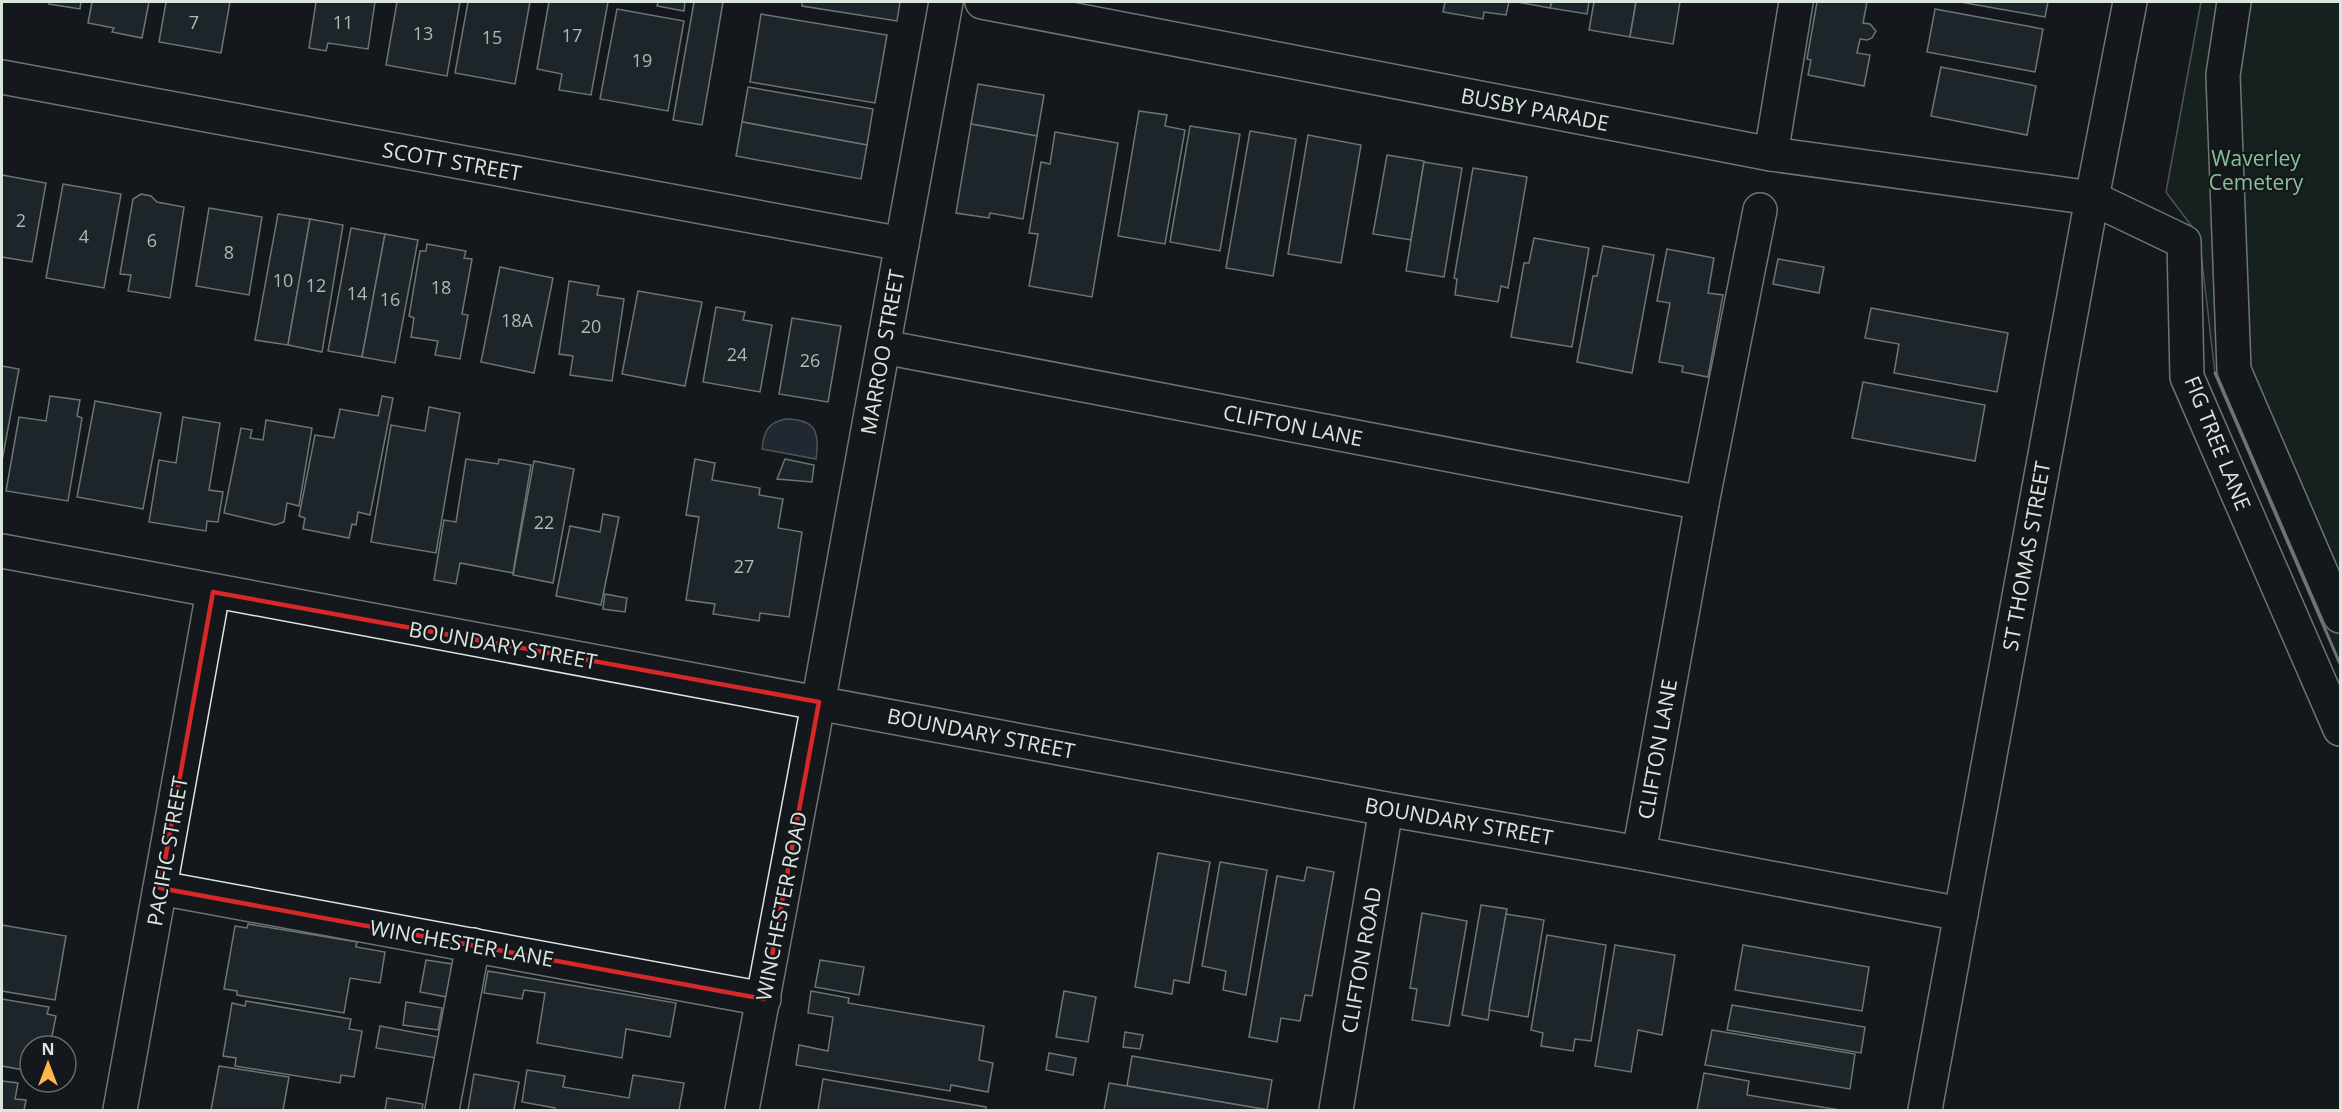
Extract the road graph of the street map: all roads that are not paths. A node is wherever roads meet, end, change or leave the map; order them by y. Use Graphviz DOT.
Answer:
graph roads {
  1 [pos="946,2"];
  2 [pos="982,2"];
  3 [pos="1796,2"];
  4 [pos="2130,2"];
  5 [pos="2234,2"];
  6 [pos="2,77"];
  7 [pos="1771,154"];
  8 [pos="2092,198"];
  9 [pos="1760,210"];
  10 [pos="902,244"];
  11 [pos="884,347"];
  12 [pos="1702,503"];
  13 [pos="2,551"];
  14 [pos="213,592"];
  15 [pos="2340,616"];
  16 [pos="819,702"];
  17 [pos="2340,729"];
  18 [pos="1386,809"];
  19 [pos="1639,853"];
  20 [pos="160,888"];
  21 [pos="1961,914"];
  22 [pos="473,945"];
  23 [pos="764,999"];
  24 [pos="120,1110"];
  25 [pos="442,1110"];
  26 [pos="742,1110"];
  27 [pos="1336,1110"];
  28 [pos="1925,1110"];
  1 -- 10 [label="street, MARROO STREET"];
  2 -- 7 [label="street, BUSBY PARADE"];
  3 -- 7 [label="street"];
  4 -- 8 [label="street, ST THOMAS STREET"];
  5 -- 15 [label="street"];
  6 -- 10 [label="street, SCOTT STREET"];
  7 -- 8 [label="street, BUSBY PARADE"];
  8 -- 17 [label="street, FIG TREE LANE"];
  8 -- 21 [label="street, ST THOMAS STREET"];
  9 -- 12 [label="street, CLIFTON LANE"];
  10 -- 11 [label="street, MARROO STREET"];
  11 -- 12 [label="street, CLIFTON LANE"];
  11 -- 16 [label="street, MARROO STREET"];
  12 -- 19 [label="street, CLIFTON LANE"];
  13 -- 14 [label="street, BOUNDARY STREET"];
  14 -- 16 [label="street, BOUNDARY STREET"];
  14 -- 20 [label="street, PACIFIC STREET"];
  16 -- 18 [label="street, BOUNDARY STREET"];
  16 -- 23 [label="street, WINCHESTER ROAD"];
  18 -- 19 [label="street, BOUNDARY STREET"];
  18 -- 27 [label="street, CLIFTON ROAD"];
  19 -- 21 [label="street, BOUNDARY STREET"];
  20 -- 22 [label="street, WINCHESTER LANE"];
  20 -- 24 [label="street, PACIFIC STREET"];
  21 -- 28 [label="street, ST THOMAS STREET"];
  22 -- 23 [label="street, WINCHESTER LANE"];
  22 -- 25 [label="street"];
  23 -- 26 [label="street, WINCHESTER ROAD"];
}
